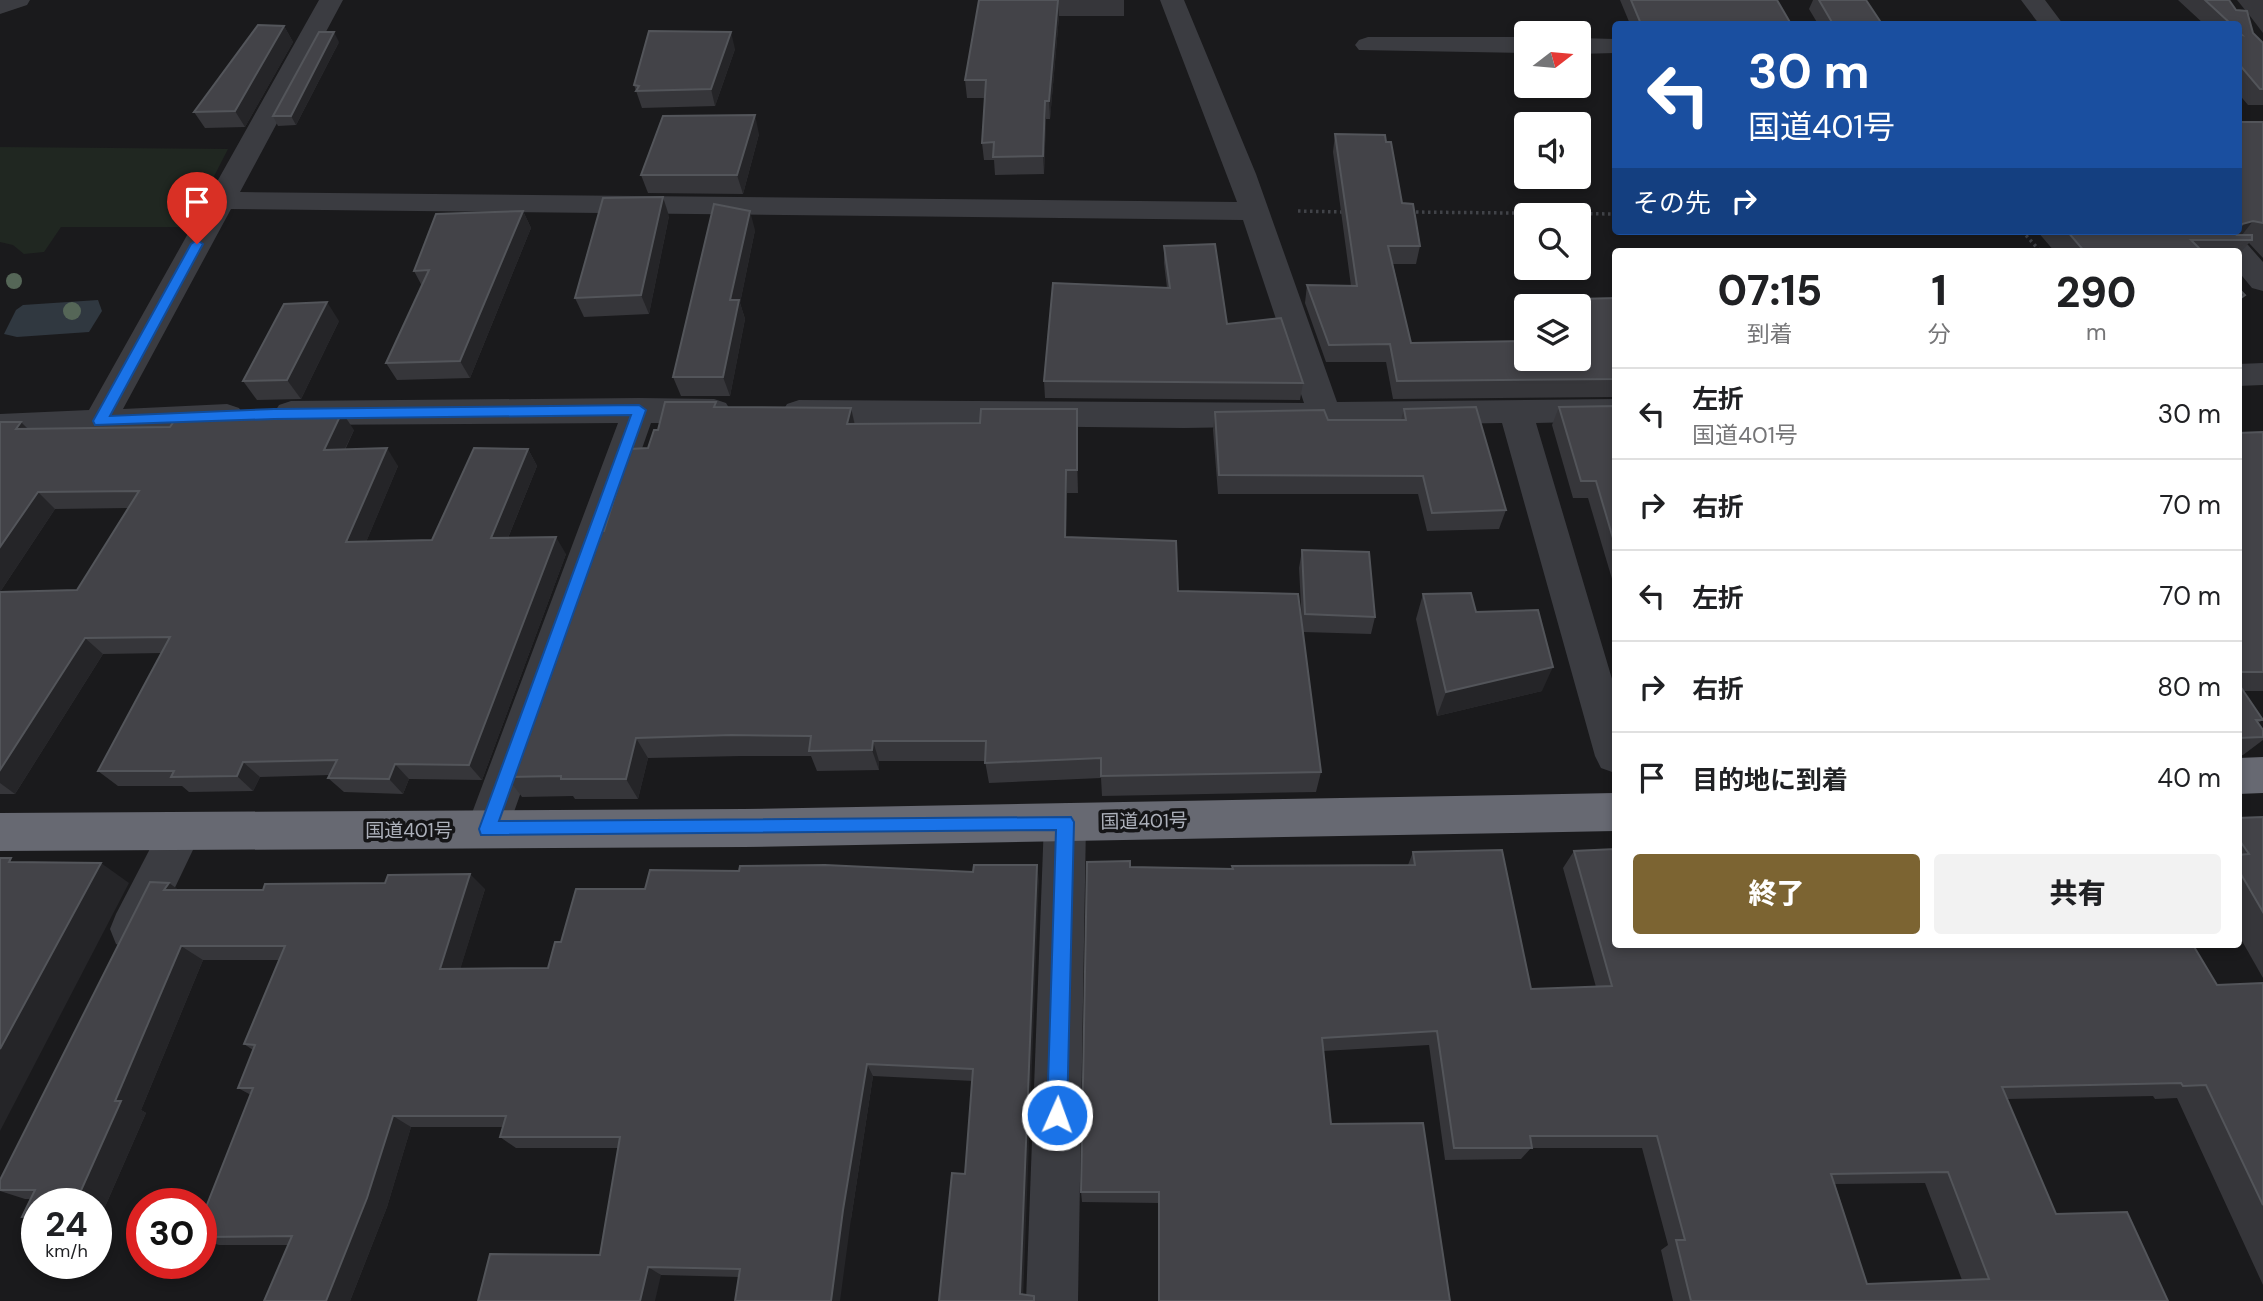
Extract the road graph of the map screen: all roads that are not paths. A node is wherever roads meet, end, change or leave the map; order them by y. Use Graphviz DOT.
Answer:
graph roads {
  1 [pos="18,0"];
  2 [pos="331,0"];
  3 [pos="1171,0"];
  4 [pos="2033,0"];
  5 [pos="0,7"];
  6 [pos="2049,21"];
  7 [pos="1368,45"];
  8 [pos="1514,46"];
  9 [pos="1591,46"];
  10 [pos="1612,46"];
  11 [pos="221,200"];
  12 [pos="1253,211"];
  13 [pos="2242,257"];
  14 [pos="2263,281"];
  15 [pos="2263,374"];
  16 [pos="2242,375"];
  17 [pos="639,410"];
  18 [pos="1612,410"];
  19 [pos="1324,412"];
  20 [pos="1516,412"];
  21 [pos="100,421"];
  22 [pos="0,426"];
  23 [pos="1612,746"];
  24 [pos="2263,775"];
  25 [pos="2242,776"];
  26 [pos="1612,812"];
  27 [pos="1065,822"];
  28 [pos="487,829"];
  29 [pos="181,831"];
  30 [pos="0,832"];
  31 [pos="113,967"];
  32 [pos="1052,1301"];
  1 -- 5 [label="street"];
  2 -- 11 [label="street"];
  3 -- 12 [label="street"];
  4 -- 6 [label="street"];
  7 -- 8 [label="street"];
  9 -- 10 [label="street"];
  11 -- 12 [label="street"];
  11 -- 21 [label="street"];
  12 -- 19 [label="street"];
  13 -- 14 [label="street"];
  15 -- 16 [label="street"];
  17 -- 19 [label="street"];
  17 -- 21 [label="street"];
  17 -- 28 [label="street"];
  18 -- 20 [label="street"];
  19 -- 20 [label="street"];
  20 -- 23 [label="street"];
  21 -- 22 [label="street"];
  24 -- 25 [label="highway"];
  26 -- 27 [label="highway, 国道401号"];
  27 -- 28 [label="highway, 国道401号"];
  27 -- 32 [label="street"];
  28 -- 29 [label="highway, 国道401号"];
  29 -- 30 [label="highway, 国道401号"];
  29 -- 31 [label="street"];
}
